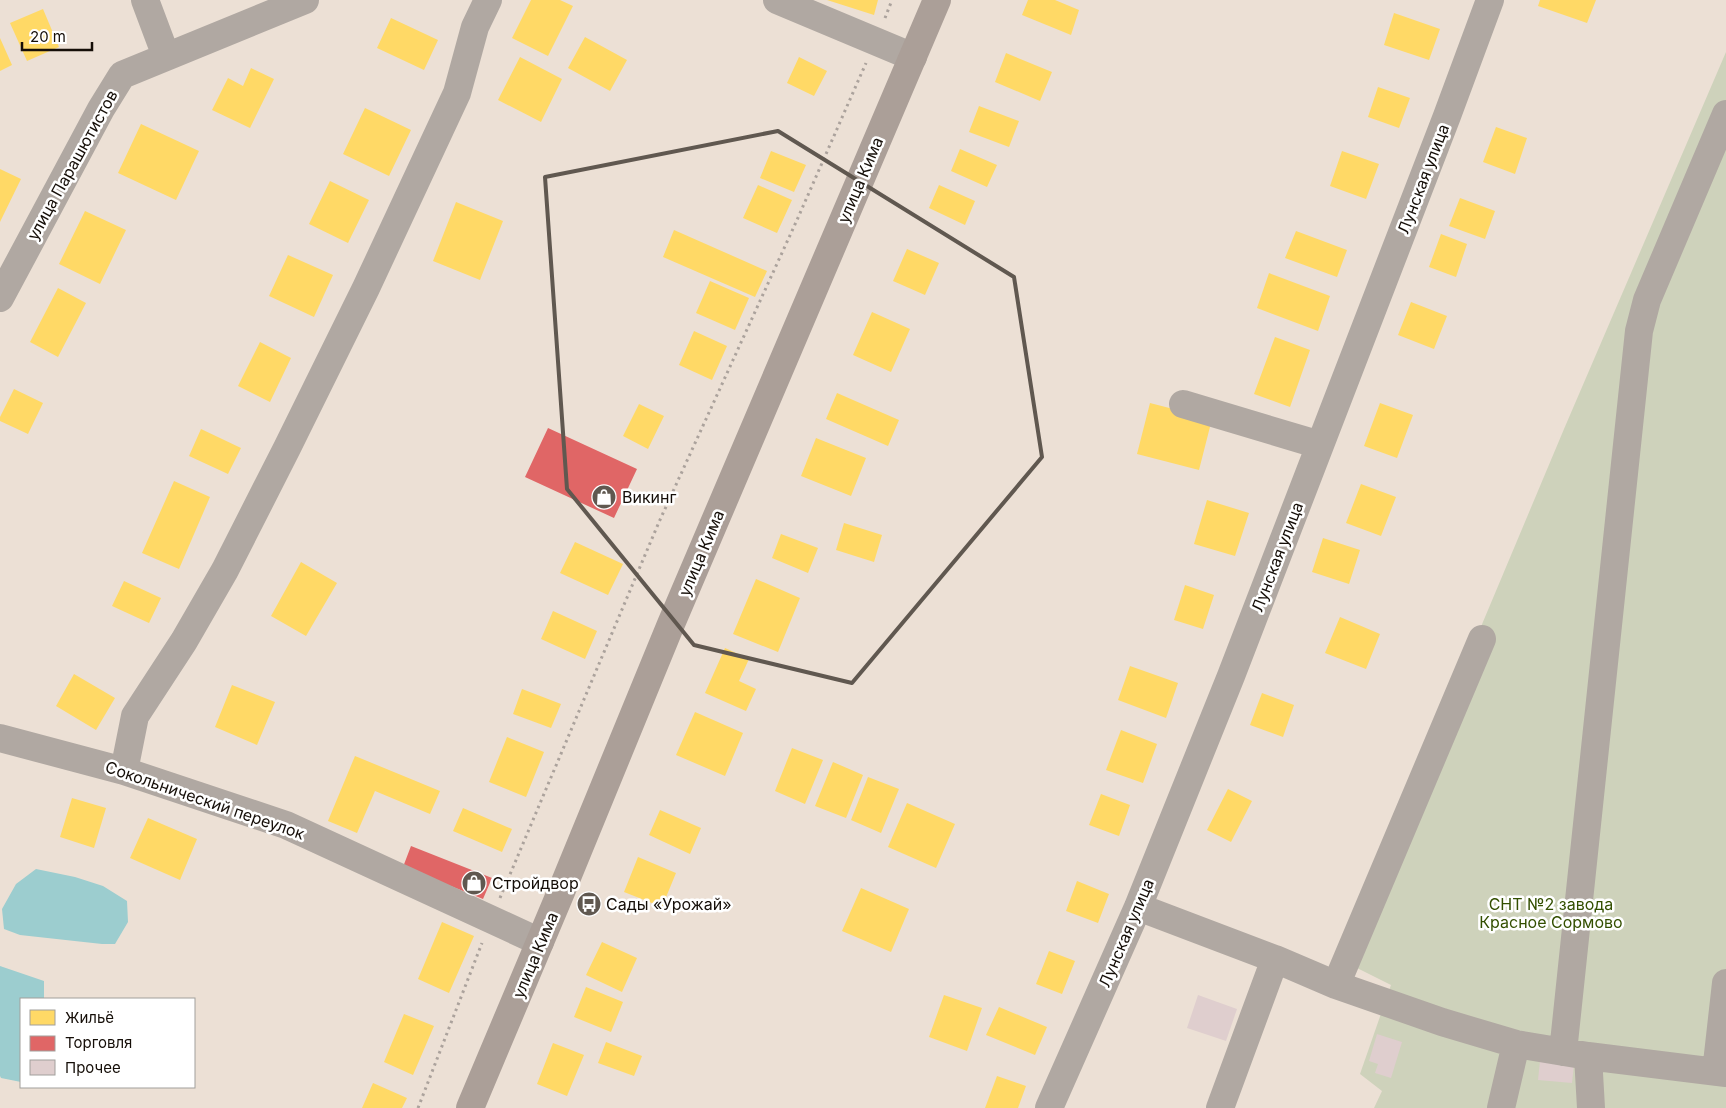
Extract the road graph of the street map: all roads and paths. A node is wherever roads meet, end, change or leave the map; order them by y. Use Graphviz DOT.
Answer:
graph roads {
  1 [pos="145,0"];
  2 [pos="305,0"];
  3 [pos="488,0"];
  4 [pos="777,0"];
  5 [pos="892,0"];
  6 [pos="937,0"];
  7 [pos="1490,0"];
  8 [pos="876,42"];
  9 [pos="166,56"];
  10 [pos="913,57"];
  11 [pos="1726,114"];
  12 [pos="0,298"];
  13 [pos="1183,404"];
  14 [pos="1320,445"];
  15 [pos="1482,639"];
  16 [pos="0,738"];
  17 [pos="124,771"];
  18 [pos="1138,907"];
  19 [pos="491,920"];
  20 [pos="540,942"];
  21 [pos="1275,959"];
  22 [pos="1726,983"];
  23 [pos="1336,985"];
  24 [pos="1516,1044"];
  25 [pos="1576,1054"];
  26 [pos="1721,1072"];
  27 [pos="418,1108"];
  28 [pos="470,1108"];
  29 [pos="1049,1108"];
  30 [pos="1220,1108"];
  31 [pos="1500,1108"];
  32 [pos="1591,1108"];
  1 -- 9 [label="street"];
  2 -- 9 [label="street, улица Парашютистов"];
  3 -- 17 [label="street"];
  4 -- 8 [label="street"];
  5 -- 8 [label="path"];
  6 -- 10 [label="main road, улица Кима"];
  7 -- 14 [label="street, Лунская улица"];
  8 -- 10 [label="street"];
  8 -- 19 [label="path"];
  9 -- 12 [label="street, улица Парашютистов"];
  10 -- 20 [label="main road, улица Кима"];
  11 -- 25 [label="street"];
  13 -- 14 [label="street"];
  14 -- 18 [label="street, Лунская улица"];
  15 -- 23 [label="street"];
  16 -- 17 [label="street, Сокольнический переулок"];
  17 -- 19 [label="street, Сокольнический переулок"];
  18 -- 21 [label="street"];
  18 -- 29 [label="street, Лунская улица"];
  19 -- 20 [label="street, Сокольнический переулок"];
  19 -- 27 [label="path"];
  20 -- 28 [label="main road, улица Кима"];
  21 -- 23 [label="street"];
  21 -- 30 [label="street"];
  22 -- 26 [label="street"];
  23 -- 24 [label="street"];
  24 -- 25 [label="street"];
  24 -- 31 [label="street"];
  25 -- 26 [label="street"];
  25 -- 32 [label="street"];
}
